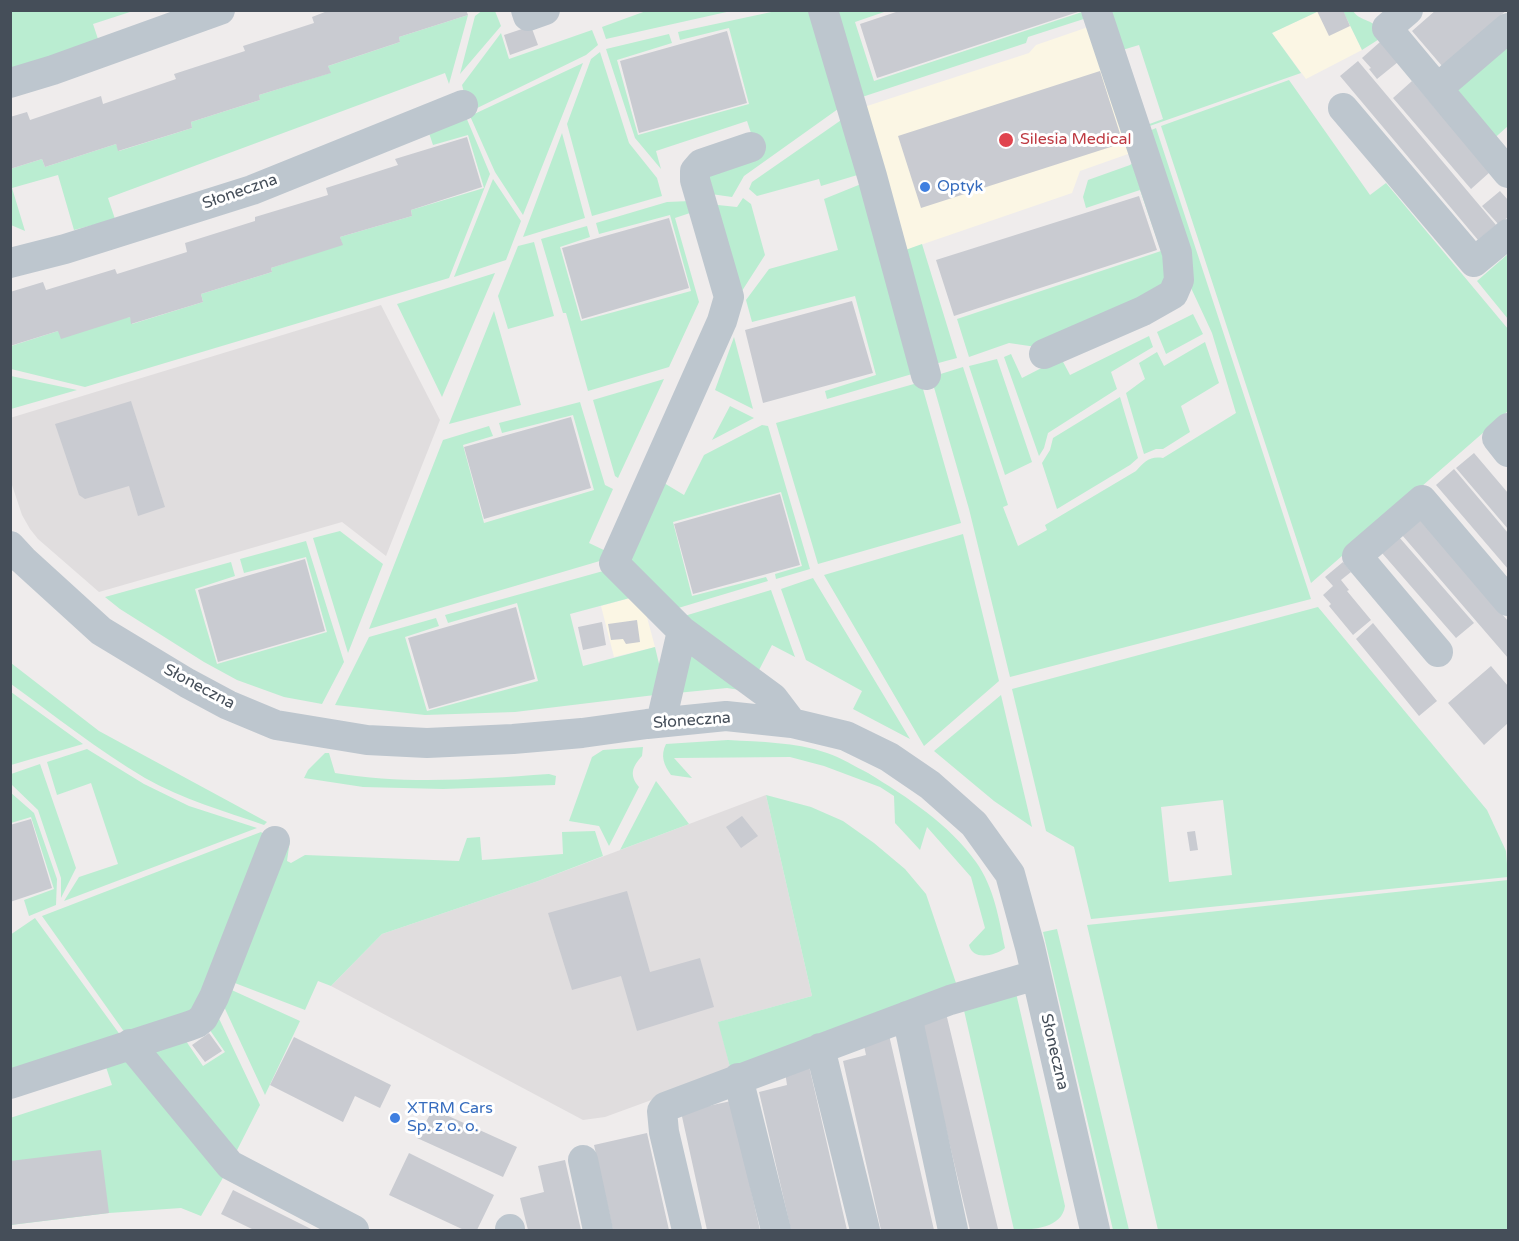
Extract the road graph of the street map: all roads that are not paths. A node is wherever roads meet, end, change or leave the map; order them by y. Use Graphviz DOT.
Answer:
graph roads {
  1 [pos="220,10"];
  2 [pos="824,10"];
  3 [pos="1096,10"];
  4 [pos="1408,10"];
  5 [pos="1509,28"];
  6 [pos="10,84"];
  7 [pos="1438,88"];
  8 [pos="463,105"];
  9 [pos="1343,108"];
  10 [pos="1498,140"];
  11 [pos="751,147"];
  12 [pos="1509,173"];
  13 [pos="1509,234"];
  14 [pos="10,262"];
  15 [pos="1044,354"];
  16 [pos="926,375"];
  17 [pos="1509,428"];
  18 [pos="1509,452"];
  19 [pos="10,546"];
  20 [pos="1509,601"];
  21 [pos="682,632"];
  22 [pos="1438,652"];
  23 [pos="661,722"];
  24 [pos="792,723"];
  25 [pos="275,841"];
  26 [pos="1036,975"];
  27 [pos="907,1016"];
  28 [pos="130,1044"];
  29 [pos="820,1048"];
  30 [pos="738,1078"];
  31 [pos="10,1084"];
  32 [pos="583,1160"];
  33 [pos="354,1230"];
  34 [pos="598,1230"];
  35 [pos="687,1230"];
  36 [pos="776,1230"];
  37 [pos="866,1230"];
  38 [pos="953,1230"];
  39 [pos="1095,1230"];
  1 -- 6 [label="street"];
  2 -- 16 [label="street"];
  3 -- 15 [label="street"];
  4 -- 7 [label="street"];
  5 -- 7 [label="street"];
  7 -- 10 [label="street"];
  8 -- 14 [label="street, Słoneczna"];
  9 -- 13 [label="street"];
  10 -- 12 [label="street"];
  11 -- 21 [label="street"];
  17 -- 18 [label="street"];
  19 -- 23 [label="street, Słoneczna"];
  20 -- 22 [label="street"];
  21 -- 23 [label="street"];
  21 -- 24 [label="street"];
  23 -- 24 [label="street, Słoneczna"];
  24 -- 26 [label="street, Słoneczna"];
  25 -- 28 [label="street"];
  26 -- 27 [label="street"];
  26 -- 39 [label="street, Słoneczna"];
  27 -- 29 [label="street"];
  27 -- 38 [label="street"];
  28 -- 31 [label="street"];
  28 -- 33 [label="street"];
  29 -- 30 [label="street"];
  29 -- 37 [label="street"];
  30 -- 35 [label="street"];
  30 -- 36 [label="street"];
  32 -- 34 [label="street"];
}
